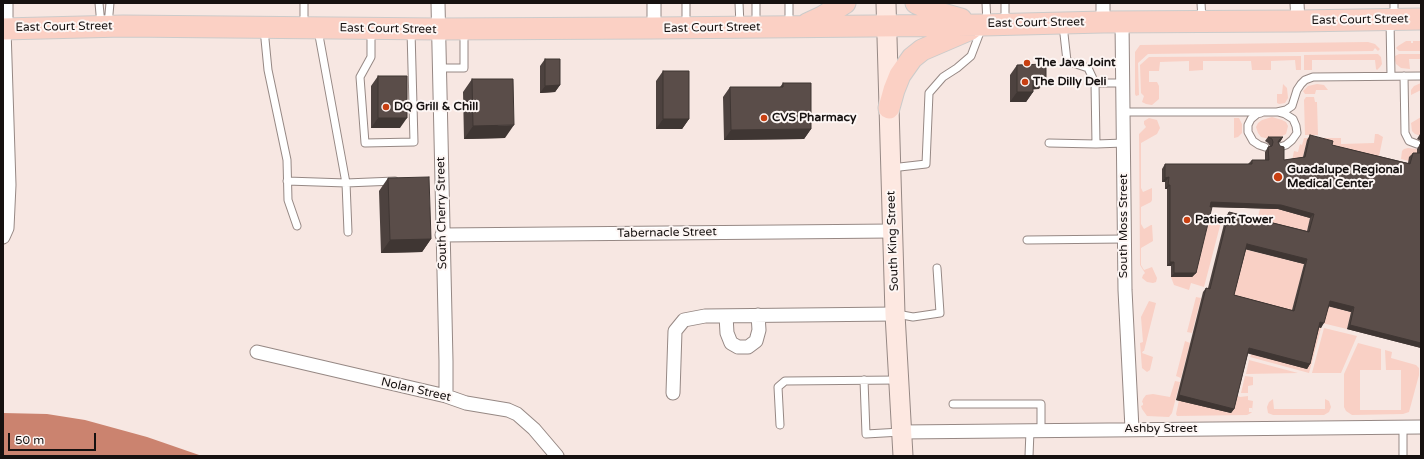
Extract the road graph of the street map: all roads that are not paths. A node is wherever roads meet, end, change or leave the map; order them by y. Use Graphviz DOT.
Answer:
graph roads {
  1 [pos="4,3"];
  2 [pos="99,3"];
  3 [pos="110,3"];
  4 [pos="304,3"];
  5 [pos="438,3"];
  6 [pos="654,3"];
  7 [pos="686,3"];
  8 [pos="739,3"];
  9 [pos="756,3"];
  10 [pos="789,3"];
  11 [pos="845,3"];
  12 [pos="886,3"];
  13 [pos="916,3"];
  14 [pos="986,3"];
  15 [pos="1005,3"];
  16 [pos="1202,12"];
  17 [pos="1298,12"];
  18 [pos="1393,14"];
  19 [pos="1109,15"];
  20 [pos="1421,19"];
  21 [pos="1063,23"];
  22 [pos="992,24"];
  23 [pos="887,26"];
  24 [pos="105,27"];
  25 [pos="748,27"];
  26 [pos="796,27"];
  27 [pos="264,28"];
  28 [pos="311,28"];
  29 [pos="654,28"];
  30 [pos="686,28"];
  31 [pos="4,29"];
  32 [pos="371,29"];
  33 [pos="411,29"];
  34 [pos="464,29"];
  35 [pos="439,30"];
  36 [pos="440,68"];
  37 [pos="1391,76"];
  38 [pos="1404,76"];
  39 [pos="1421,76"];
  40 [pos="1095,83"];
  41 [pos="1123,83"];
  42 [pos="889,108"];
  43 [pos="1123,112"];
  44 [pos="1265,112"];
  45 [pos="1277,112"];
  46 [pos="1049,143"];
  47 [pos="1124,143"];
  48 [pos="1096,144"];
  49 [pos="1417,144"];
  50 [pos="1265,147"];
  51 [pos="1280,147"];
  52 [pos="890,168"];
  53 [pos="287,181"];
  54 [pos="399,181"];
  55 [pos="346,183"];
  56 [pos="298,226"];
  57 [pos="892,231"];
  58 [pos="348,232"];
  59 [pos="442,235"];
  60 [pos="3,237"];
  61 [pos="1124,239"];
  62 [pos="1027,240"];
  63 [pos="937,268"];
  64 [pos="895,314"];
  65 [pos="758,315"];
  66 [pos="726,316"];
  67 [pos="257,352"];
  68 [pos="864,380"];
  69 [pos="899,380"];
  70 [pos="673,393"];
  71 [pos="446,396"];
  72 [pos="953,404"];
  73 [pos="780,425"];
  74 [pos="1403,427"];
  75 [pos="1421,427"];
  76 [pos="1132,429"];
  77 [pos="1035,430"];
  78 [pos="901,432"];
  79 [pos="558,456"];
  80 [pos="903,456"];
  81 [pos="1029,456"];
  82 [pos="1403,456"];
  1 -- 31 [label="street"];
  2 -- 24 [label="lane"];
  3 -- 24 [label="lane"];
  4 -- 28 [label="lane"];
  5 -- 35 [label="street, South Cherry Street"];
  6 -- 29 [label="street"];
  7 -- 30 [label="lane"];
  8 -- 25 [label="lane"];
  9 -- 25 [label="lane"];
  10 -- 26 [label="lane"];
  11 -- 26 [label="main road"];
  12 -- 23 [label="main road, South King Street"];
  13 -- 22 [label="main road"];
  14 -- 22 [label="lane"];
  15 -- 22 [label="lane"];
  16 -- 17 [label="main road, East Court Street"];
  16 -- 19 [label="main road, East Court Street"];
  17 -- 18 [label="main road, East Court Street"];
  18 -- 20 [label="main road, East Court Street"];
  18 -- 37 [label="lane"];
  19 -- 21 [label="main road, East Court Street"];
  19 -- 41 [label="street, South Moss Street"];
  21 -- 22 [label="main road, East Court Street"];
  21 -- 40 [label="lane"];
  22 -- 23 [label="main road, East Court Street"];
  22 -- 42 [label="main road"];
  22 -- 52 [label="lane"];
  23 -- 26 [label="main road, East Court Street"];
  23 -- 42 [label="main road, South King Street"];
  24 -- 27 [label="main road, East Court Street"];
  24 -- 31 [label="main road, East Court Street"];
  25 -- 26 [label="main road, East Court Street"];
  25 -- 30 [label="main road, East Court Street"];
  27 -- 28 [label="main road, East Court Street"];
  27 -- 53 [label="lane"];
  28 -- 32 [label="main road, East Court Street"];
  28 -- 55 [label="lane"];
  29 -- 30 [label="main road, East Court Street"];
  29 -- 34 [label="main road, East Court Street"];
  31 -- 60 [label="street"];
  32 -- 33 [label="main road, East Court Street"];
  32 -- 33 [label="lane"];
  33 -- 35 [label="main road, East Court Street"];
  34 -- 35 [label="main road, East Court Street"];
  34 -- 36 [label="lane"];
  35 -- 36 [label="street, South Cherry Street"];
  36 -- 59 [label="street, South Cherry Street"];
  37 -- 38 [label="lane"];
  37 -- 45 [label="lane"];
  38 -- 39 [label="lane"];
  38 -- 49 [label="lane"];
  40 -- 41 [label="lane"];
  40 -- 48 [label="lane"];
  41 -- 43 [label="street, South Moss Street"];
  42 -- 52 [label="main road, South King Street"];
  43 -- 44 [label="lane"];
  43 -- 47 [label="street, South Moss Street"];
  44 -- 45 [label="lane"];
  44 -- 50 [label="lane"];
  45 -- 51 [label="lane"];
  46 -- 48 [label="lane"];
  47 -- 48 [label="lane"];
  47 -- 61 [label="street, South Moss Street"];
  52 -- 57 [label="main road, South King Street"];
  53 -- 55 [label="lane"];
  53 -- 56 [label="lane"];
  54 -- 55 [label="lane"];
  55 -- 58 [label="lane"];
  57 -- 59 [label="street, Tabernacle Street"];
  57 -- 64 [label="main road, South King Street"];
  59 -- 71 [label="street, South Cherry Street"];
  61 -- 62 [label="lane"];
  61 -- 76 [label="street, South Moss Street"];
  63 -- 64 [label="lane"];
  64 -- 65 [label="street"];
  64 -- 69 [label="main road, South King Street"];
  65 -- 66 [label="street"];
  65 -- 66 [label="street"];
  66 -- 70 [label="street"];
  67 -- 71 [label="street, Nolan Street"];
  68 -- 69 [label="lane"];
  68 -- 73 [label="lane"];
  68 -- 78 [label="lane"];
  69 -- 78 [label="main road, South King Street"];
  71 -- 79 [label="street, Nolan Street"];
  72 -- 77 [label="lane"];
  74 -- 75 [label="street, Ashby Street"];
  74 -- 76 [label="street, Ashby Street"];
  74 -- 82 [label="lane"];
  76 -- 77 [label="street, Ashby Street"];
  77 -- 78 [label="street, Ashby Street"];
  77 -- 81 [label="lane"];
  78 -- 80 [label="main road, South King Street"];
}
